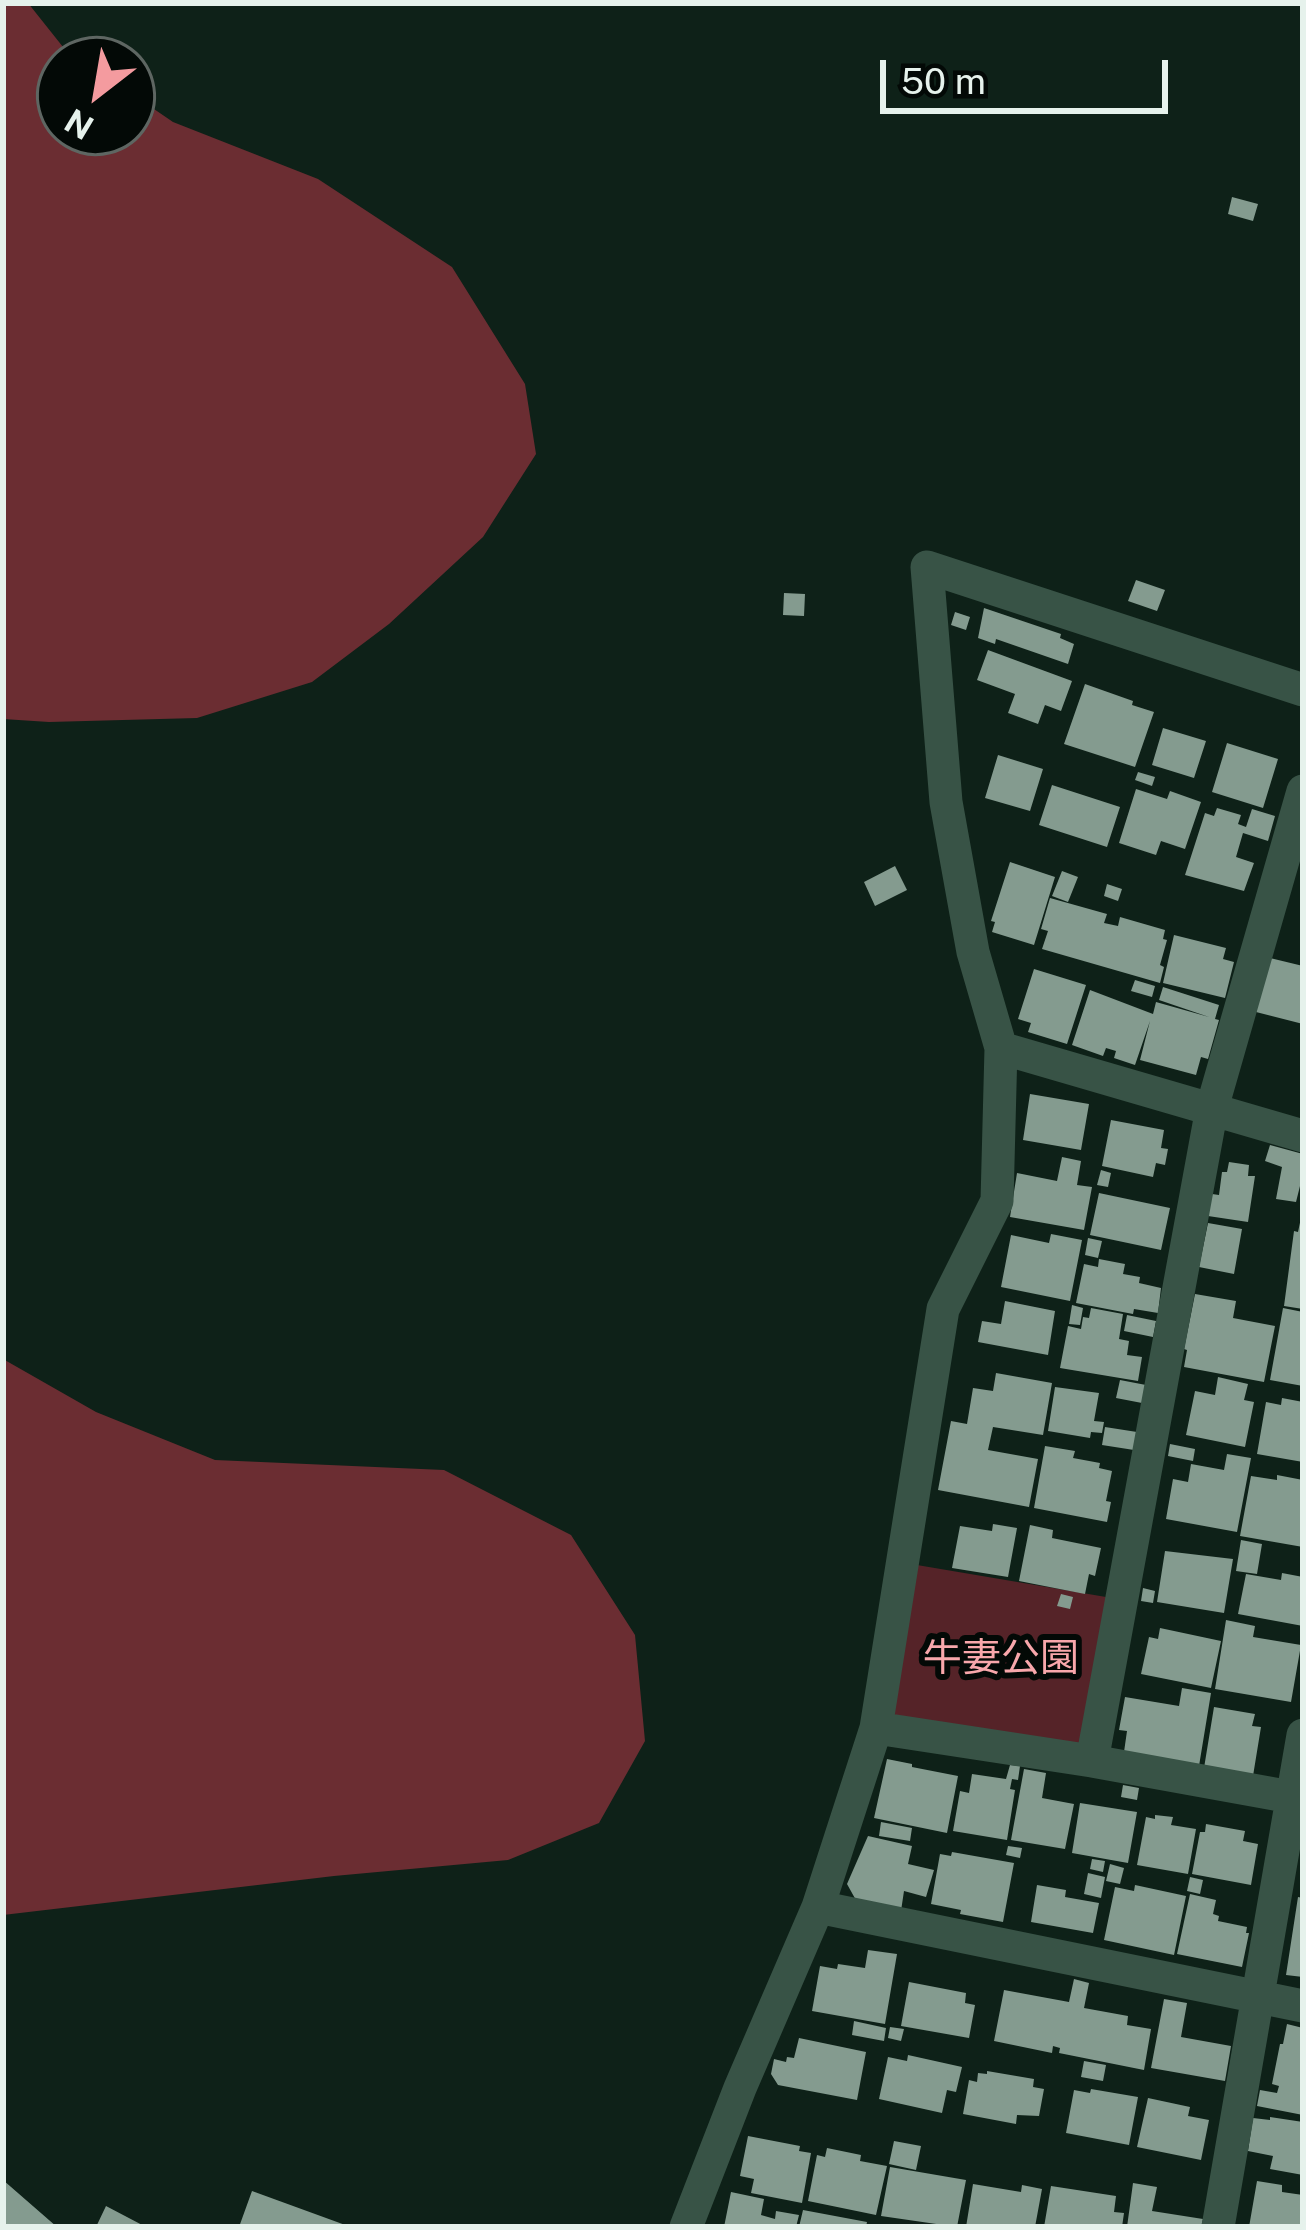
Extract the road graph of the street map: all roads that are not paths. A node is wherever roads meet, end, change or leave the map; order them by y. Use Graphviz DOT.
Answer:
graph roads {
  1 [pos="1303,690"];
  2 [pos="1303,791"];
  3 [pos="1001,1048"];
  4 [pos="1212,1108"];
  5 [pos="1303,1136"];
  6 [pos="876,1728"];
  7 [pos="1303,1735"];
  8 [pos="1092,1761"];
  9 [pos="1291,1797"];
  10 [pos="818,1907"];
  11 [pos="1259,1996"];
  12 [pos="1303,2006"];
  13 [pos="686,2227"];
  14 [pos="1218,2227"];
  1 -- 3 [label="street"];
  2 -- 4 [label="street"];
  3 -- 4 [label="street"];
  3 -- 6 [label="street"];
  4 -- 5 [label="street"];
  4 -- 8 [label="street"];
  6 -- 8 [label="street"];
  6 -- 10 [label="street"];
  7 -- 9 [label="street"];
  8 -- 9 [label="street"];
  9 -- 11 [label="street"];
  10 -- 11 [label="street"];
  10 -- 13 [label="street"];
  11 -- 12 [label="street"];
  11 -- 14 [label="street"];
}
